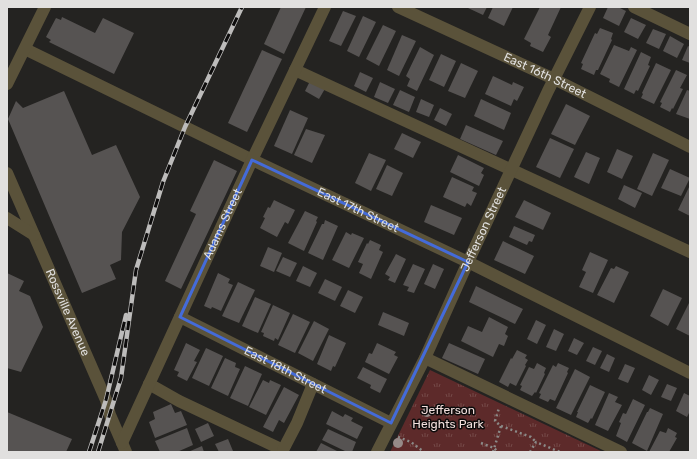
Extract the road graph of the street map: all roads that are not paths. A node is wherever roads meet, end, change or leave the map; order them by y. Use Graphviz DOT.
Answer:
graph roads {
  1 [pos="44,7"];
  2 [pos="325,7"];
  3 [pos="398,7"];
  4 [pos="590,7"];
  5 [pos="634,7"];
  6 [pos="690,34"];
  7 [pos="24,49"];
  8 [pos="295,70"];
  9 [pos="554,79"];
  10 [pos="7,84"];
  11 [pos="690,147"];
  12 [pos="252,160"];
  13 [pos="511,170"];
  14 [pos="7,173"];
  15 [pos="7,218"];
  16 [pos="34,235"];
  17 [pos="690,252"];
  18 [pos="468,262"];
  19 [pos="180,317"];
  20 [pos="425,358"];
  21 [pos="690,373"];
  22 [pos="149,384"];
  23 [pos="313,384"];
  24 [pos="389,428"];
  25 [pos="124,447"];
  26 [pos="283,451"];
  27 [pos="377,452"];
  28 [pos="621,452"];
  1 -- 7 [label="street"];
  2 -- 8 [label="street, Adams Street"];
  3 -- 9 [label="street, East 16th Street"];
  4 -- 9 [label="street, Jefferson Street"];
  5 -- 6 [label="street"];
  7 -- 10 [label="street"];
  7 -- 12 [label="street, East 17th Street"];
  8 -- 12 [label="street, Adams Street"];
  8 -- 13 [label="street"];
  9 -- 11 [label="street, East 16th Street"];
  9 -- 13 [label="street, Jefferson Street"];
  12 -- 18 [label="street, East 17th Street"];
  12 -- 19 [label="street, Adams Street"];
  13 -- 17 [label="street"];
  13 -- 18 [label="street, Jefferson Street"];
  14 -- 16 [label="street, Rossville Avenue"];
  15 -- 16 [label="street"];
  16 -- 25 [label="street, Rossville Avenue"];
  18 -- 20 [label="street, Jefferson Street"];
  18 -- 21 [label="street, East 17th Street"];
  19 -- 22 [label="street, Adams Street"];
  19 -- 23 [label="street, East 18th Street"];
  20 -- 24 [label="street, Jefferson Street"];
  20 -- 28 [label="street"];
  22 -- 25 [label="street, Adams Street"];
  22 -- 26 [label="street"];
  23 -- 24 [label="street, East 18th Street"];
  23 -- 26 [label="street"];
  24 -- 27 [label="street, Jefferson Street"];
}
